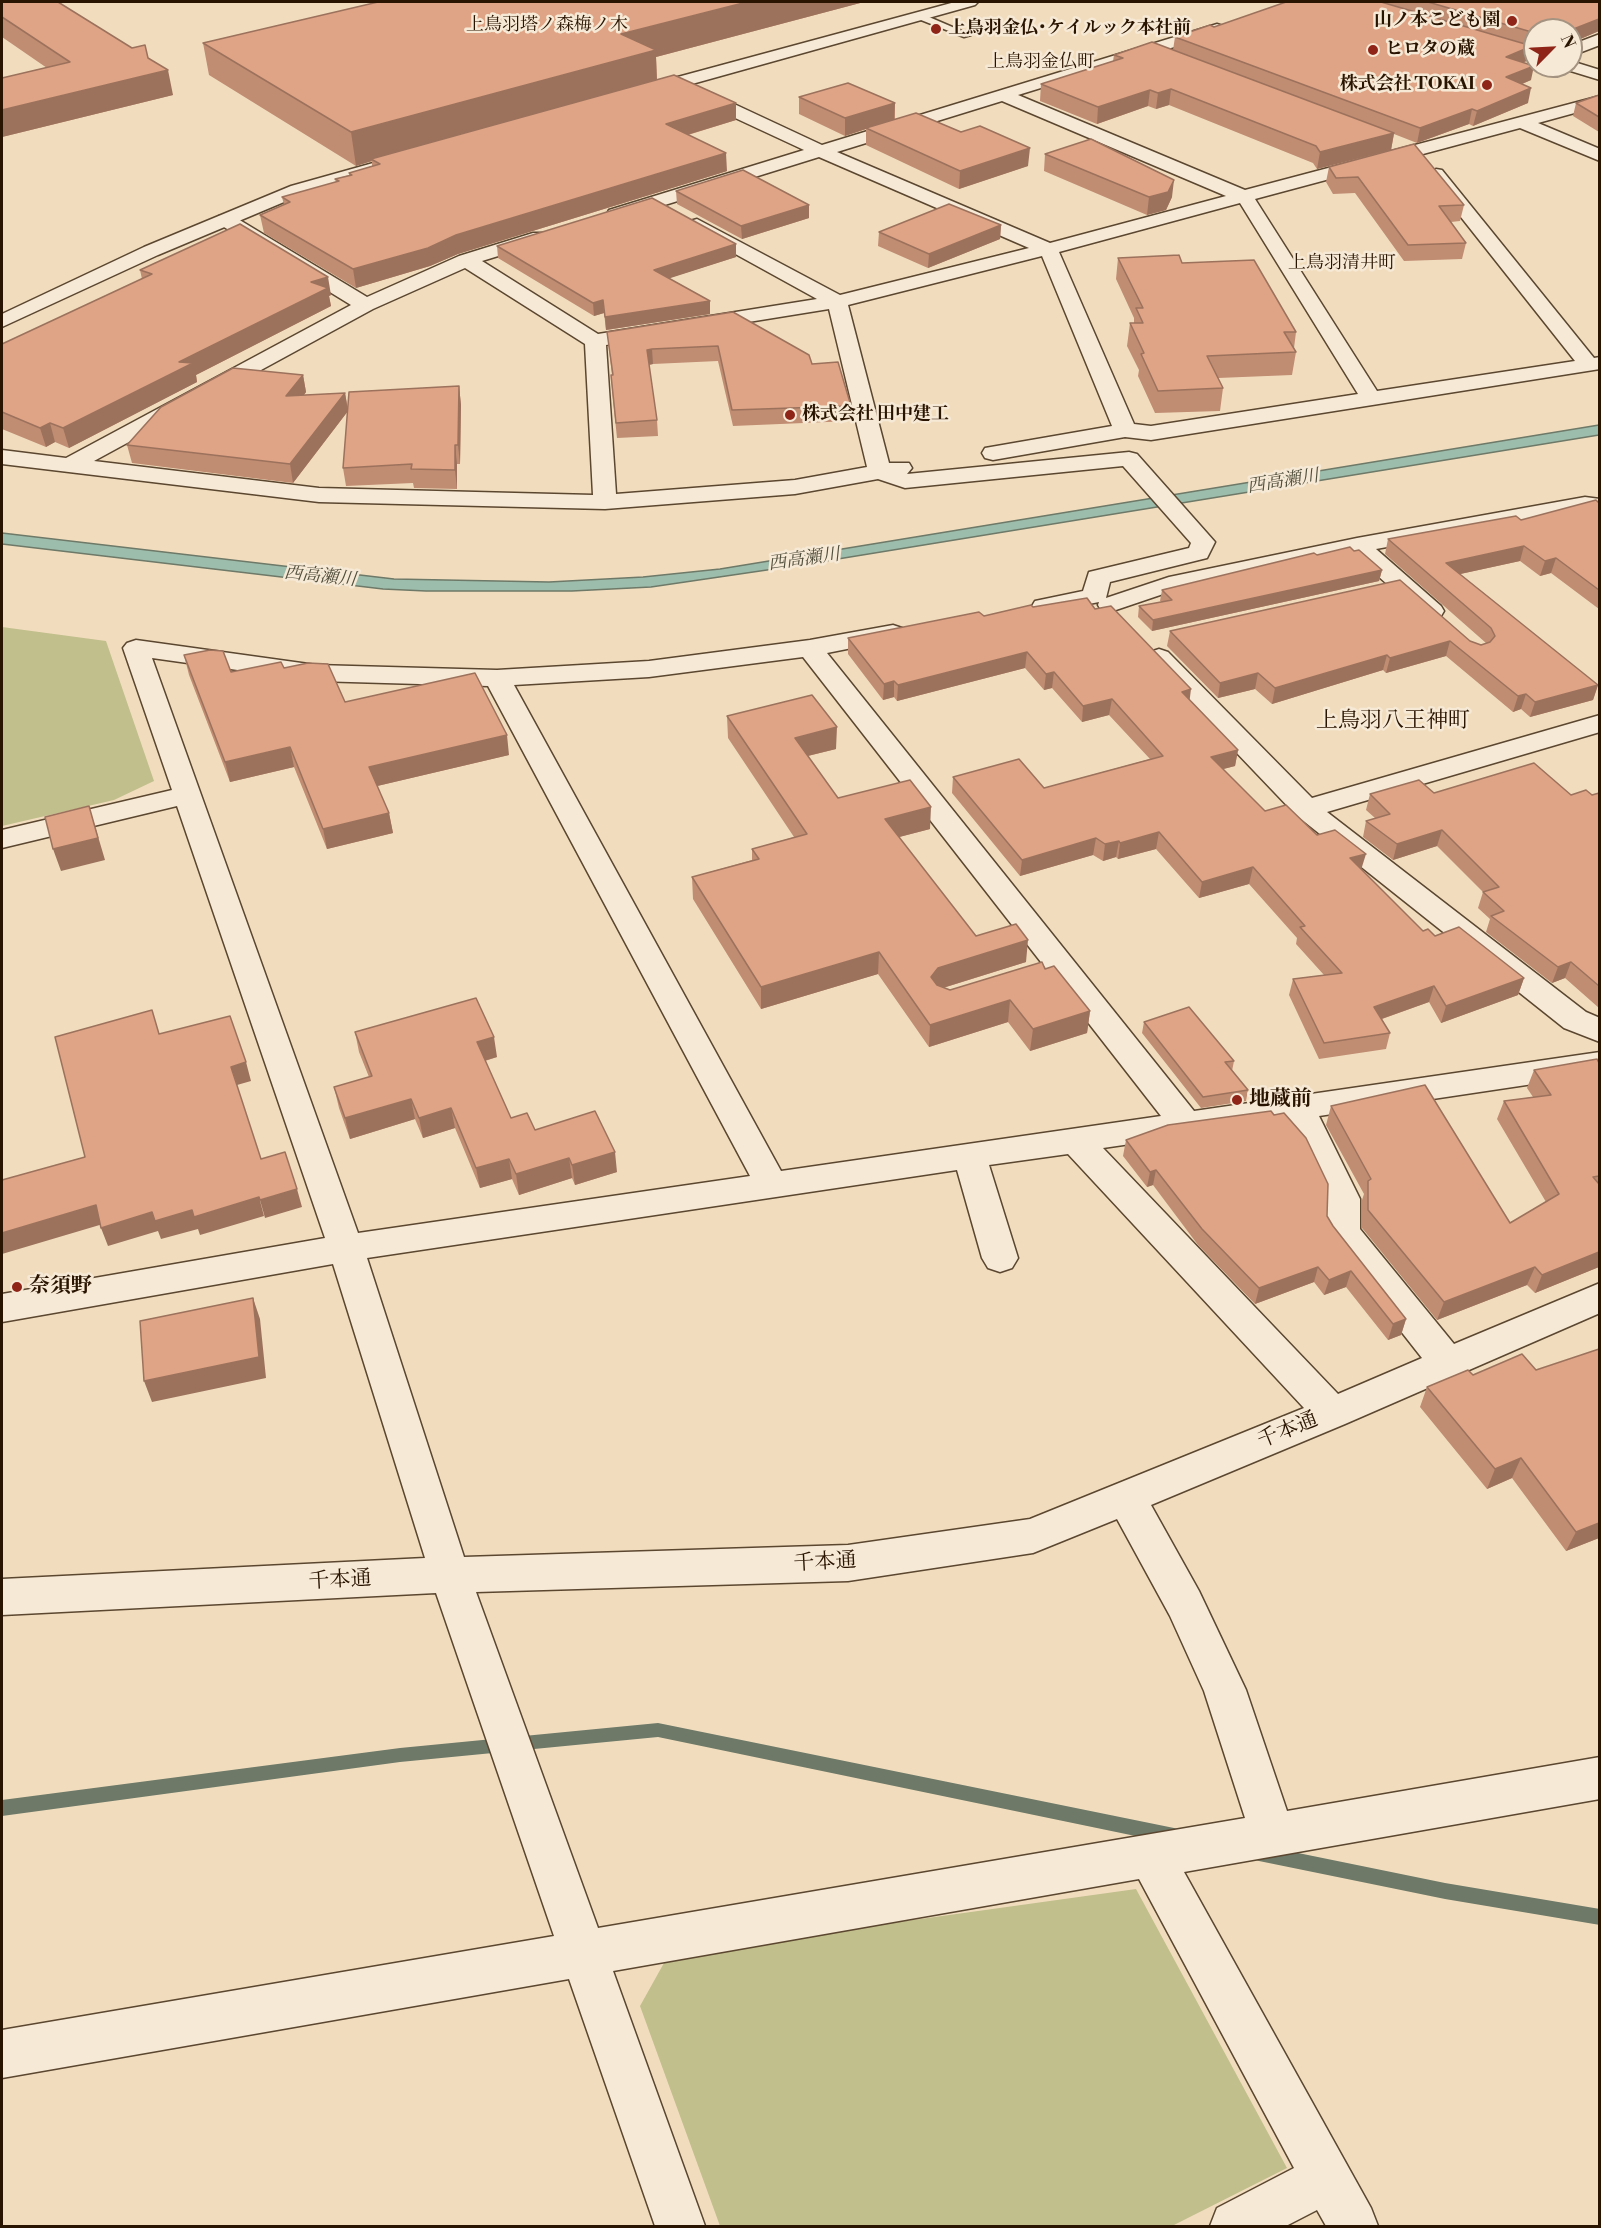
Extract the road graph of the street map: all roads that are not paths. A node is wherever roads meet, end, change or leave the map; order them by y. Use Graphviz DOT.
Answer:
graph roads {
  1 [pos="970,2"];
  2 [pos="919,16"];
  3 [pos="1239,22"];
  4 [pos="967,35"];
  5 [pos="1599,39"];
  6 [pos="1583,47"];
  7 [pos="1149,50"];
  8 [pos="1583,57"];
  9 [pos="1172,58"];
  10 [pos="1599,63"];
  11 [pos="1583,70"];
  12 [pos="1599,75"];
  13 [pos="676,83"];
  14 [pos="1003,95"];
  15 [pos="630,96"];
  16 [pos="1599,101"];
  17 [pos="1523,123"];
  18 [pos="1384,138"];
  19 [pos="820,151"];
  20 [pos="1417,151"];
  21 [pos="1599,156"];
  22 [pos="412,157"];
  23 [pos="1245,196"];
  24 [pos="655,202"];
  25 [pos="600,219"];
  26 [pos="226,220"];
  27 [pos="244,231"];
  28 [pos="555,233"];
  29 [pos="212,246"];
  30 [pos="1048,249"];
  31 [pos="466,260"];
  32 [pos="837,302"];
  33 [pos="366,305"];
  34 [pos="2,321"];
  35 [pos="595,341"];
  36 [pos="1594,364"];
  37 [pos="1370,397"];
  38 [pos="1125,430"];
  39 [pos="2,457"];
  40 [pos="68,466"];
  41 [pos="880,472"];
  42 [pos="605,502"];
  43 [pos="1599,506"];
  44 [pos="1357,545"];
  45 [pos="1102,601"];
  46 [pos="1015,611"];
  47 [pos="1451,628"];
  48 [pos="912,629"];
  49 [pos="810,648"];
  50 [pos="497,678"];
  51 [pos="1599,723"];
  52 [pos="188,795"];
  53 [pos="1306,808"];
  54 [pos="2,838"];
  55 [pos="1061,964"];
  56 [pos="1027,975"];
  57 [pos="1599,1031"];
  58 [pos="1599,1063"];
  59 [pos="1298,1107"];
  60 [pos="1187,1125"];
  61 [pos="1076,1141"];
  62 [pos="970,1157"];
  63 [pos="773,1187"];
  64 [pos="346,1248"];
  65 [pos="1000,1258"];
  66 [pos="1599,1297"];
  67 [pos="2,1308"];
  68 [pos="1448,1363"];
  69 [pos="1332,1413"];
  70 [pos="1125,1498"];
  71 [pos="450,1575"];
  72 [pos="2,1597"];
  73 [pos="1599,1778"];
  74 [pos="1273,1835"];
  75 [pos="1151,1857"];
  76 [pos="585,1954"];
  77 [pos="2,2054"];
  78 [pos="1327,2178"];
  79 [pos="680,2226"];
  80 [pos="1235,2226"];
  81 [pos="1353,2226"];
  1 -- 2 [label="street"];
  2 -- 4 [label="lane"];
  2 -- 13 [label="street"];
  3 -- 7 [label="street"];
  5 -- 6 [label="street"];
  7 -- 9 [label="street"];
  7 -- 14 [label="street"];
  8 -- 10 [label="street"];
  11 -- 12 [label="street"];
  13 -- 15 [label="street"];
  13 -- 19 [label="street"];
  14 -- 19 [label="street"];
  14 -- 23 [label="street"];
  16 -- 17 [label="street"];
  17 -- 20 [label="street"];
  17 -- 21 [label="street"];
  18 -- 20 [label="street"];
  19 -- 24 [label="street"];
  19 -- 30 [label="street"];
  20 -- 23 [label="street"];
  20 -- 36 [label="street"];
  22 -- 26 [label="street"];
  23 -- 30 [label="street"];
  23 -- 37 [label="street"];
  24 -- 25 [label="street"];
  24 -- 32 [label="street"];
  26 -- 27 [label="street"];
  26 -- 34 [label="street"];
  27 -- 29 [label="street"];
  27 -- 33 [label="street"];
  28 -- 31 [label="street"];
  30 -- 32 [label="street"];
  30 -- 38 [label="street"];
  31 -- 33 [label="street"];
  31 -- 35 [label="street"];
  32 -- 35 [label="street"];
  32 -- 41 [label="street"];
  33 -- 40 [label="street"];
  35 -- 42 [label="street"];
  36 -- 37 [label="street"];
  37 -- 38 [label="street"];
  38 -- 41 [label="street"];
  39 -- 40 [label="street"];
  40 -- 42 [label="street"];
  41 -- 42 [label="street"];
  41 -- 45 [label="street"];
  43 -- 44 [label="street"];
  44 -- 45 [label="street"];
  44 -- 47 [label="street"];
  45 -- 46 [label="street"];
  45 -- 53 [label="street"];
  48 -- 49 [label="street"];
  49 -- 50 [label="street"];
  49 -- 55 [label="street"];
  50 -- 52 [label="street"];
  50 -- 63 [label="street"];
  51 -- 53 [label="street"];
  52 -- 54 [label="street"];
  52 -- 64 [label="street"];
  53 -- 57 [label="street"];
  55 -- 56 [label="street"];
  55 -- 60 [label="street"];
  58 -- 59 [label="street"];
  59 -- 60 [label="street"];
  59 -- 68 [label="street"];
  60 -- 61 [label="street"];
  61 -- 62 [label="street"];
  61 -- 69 [label="street"];
  62 -- 63 [label="street"];
  62 -- 65 [label="street"];
  63 -- 64 [label="street"];
  64 -- 67 [label="street"];
  64 -- 71 [label="street"];
  66 -- 68 [label="street, 千本通"];
  68 -- 69 [label="street, 千本通"];
  69 -- 70 [label="street, 千本通"];
  70 -- 71 [label="street, 千本通"];
  70 -- 74 [label="street"];
  71 -- 72 [label="street, 千本通"];
  71 -- 76 [label="street"];
  73 -- 74 [label="street"];
  74 -- 75 [label="street"];
  75 -- 76 [label="street"];
  75 -- 78 [label="street"];
  76 -- 77 [label="street"];
  76 -- 79 [label="street"];
  78 -- 80 [label="street"];
  78 -- 81 [label="street"];
}
